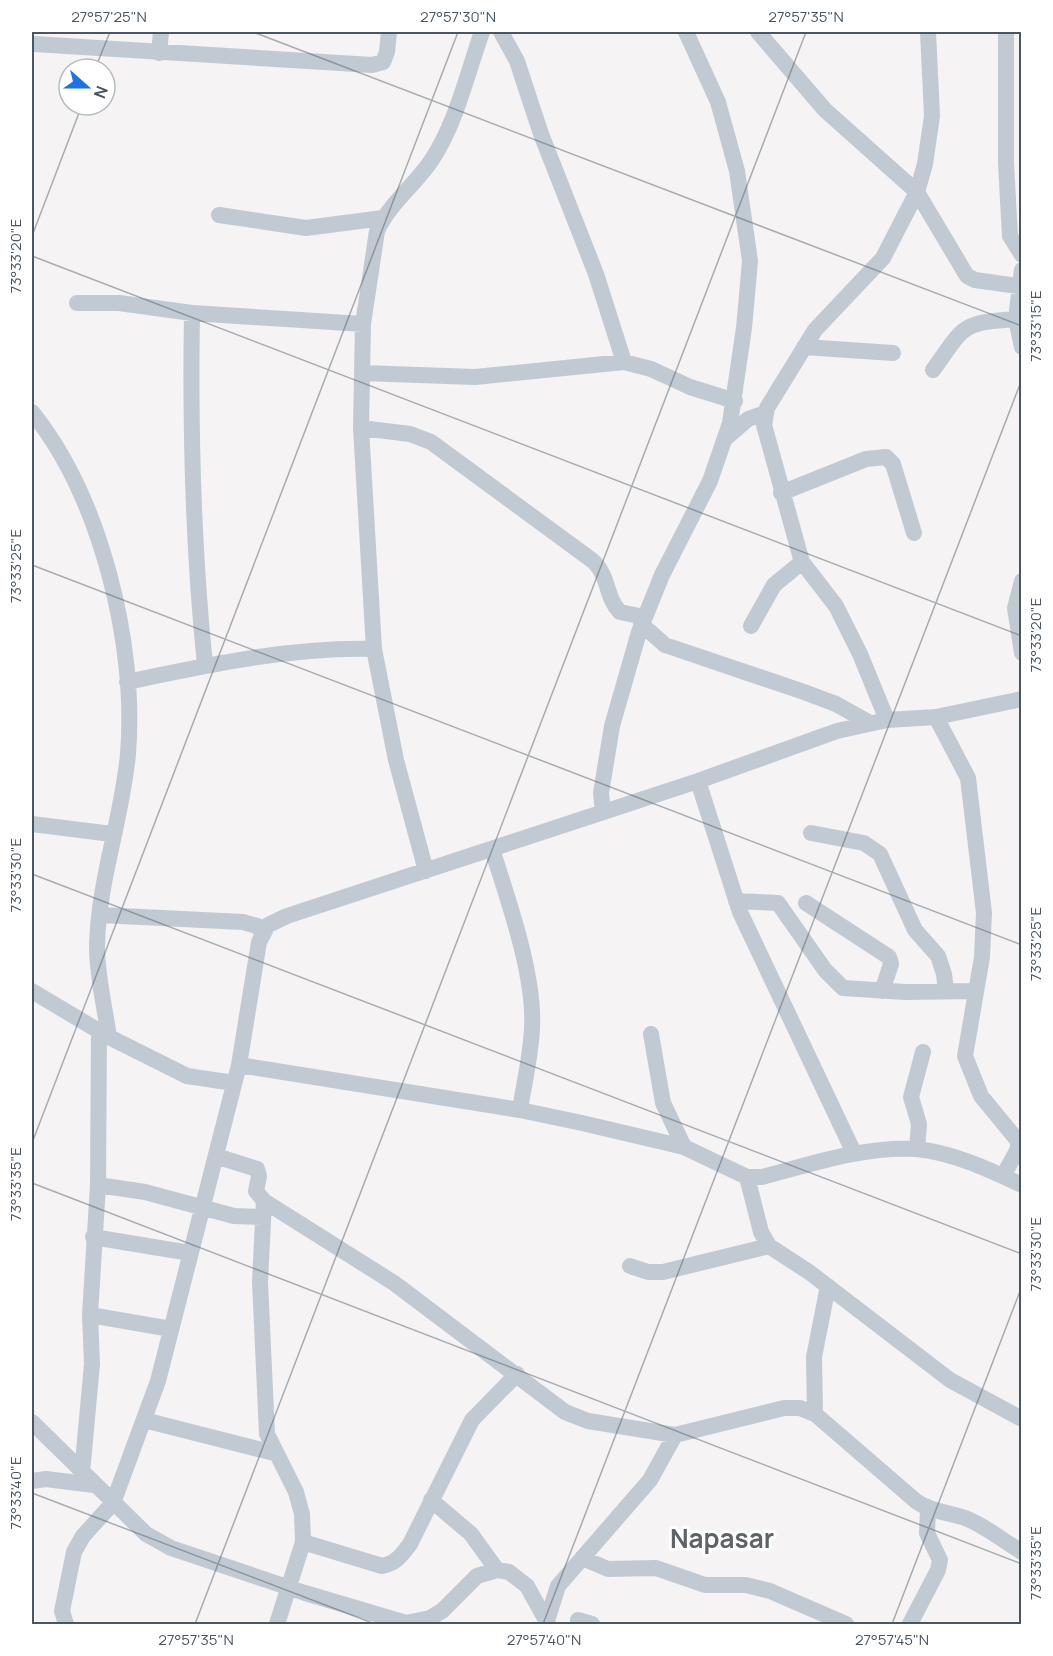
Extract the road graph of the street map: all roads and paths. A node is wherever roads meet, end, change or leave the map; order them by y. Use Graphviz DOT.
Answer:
graph roads {
  1 [pos="160,32"];
  2 [pos="389,32"];
  3 [pos="482,32"];
  4 [pos="501,32"];
  5 [pos="686,32"];
  6 [pos="758,32"];
  7 [pos="928,32"];
  8 [pos="1006,32"];
  9 [pos="34,44"];
  10 [pos="159,53"];
  11 [pos="917,192"];
  12 [pos="219,215"];
  13 [pos="383,218"];
  14 [pos="1022,255"];
  15 [pos="1020,278"];
  16 [pos="77,303"];
  17 [pos="192,314"];
  18 [pos="1016,320"];
  19 [pos="363,324"];
  20 [pos="804,347"];
  21 [pos="1022,347"];
  22 [pos="893,353"];
  23 [pos="624,362"];
  24 [pos="933,370"];
  25 [pos="362,373"];
  26 [pos="735,401"];
  27 [pos="32,412"];
  28 [pos="765,413"];
  29 [pos="361,428"];
  30 [pos="724,441"];
  31 [pos="781,493"];
  32 [pos="914,533"];
  33 [pos="802,562"];
  34 [pos="1022,581"];
  35 [pos="643,621"];
  36 [pos="751,626"];
  37 [pos="374,649"];
  38 [pos="1022,652"];
  39 [pos="205,665"];
  40 [pos="127,682"];
  41 [pos="1022,699"];
  42 [pos="936,717"];
  43 [pos="887,720"];
  44 [pos="868,722"];
  45 [pos="698,781"];
  46 [pos="603,812"];
  47 [pos="32,825"];
  48 [pos="811,832"];
  49 [pos="112,834"];
  50 [pos="492,849"];
  51 [pos="426,871"];
  52 [pos="736,901"];
  53 [pos="806,903"];
  54 [pos="101,915"];
  55 [pos="263,934"];
  56 [pos="32,991"];
  57 [pos="882,991"];
  58 [pos="946,991"];
  59 [pos="976,991"];
  60 [pos="104,1034"];
  61 [pos="651,1034"];
  62 [pos="922,1052"];
  63 [pos="239,1065"];
  64 [pos="234,1083"];
  65 [pos="520,1110"];
  66 [pos="684,1147"];
  67 [pos="917,1149"];
  68 [pos="854,1153"];
  69 [pos="216,1156"];
  70 [pos="1003,1176"];
  71 [pos="747,1177"];
  72 [pos="98,1185"];
  73 [pos="1022,1185"];
  74 [pos="202,1207"];
  75 [pos="264,1209"];
  76 [pos="93,1237"];
  77 [pos="769,1245"];
  78 [pos="190,1253"];
  79 [pos="630,1266"];
  80 [pos="828,1286"];
  81 [pos="90,1315"];
  82 [pos="171,1329"];
  83 [pos="517,1374"];
  84 [pos="815,1414"];
  85 [pos="1020,1414"];
  86 [pos="144,1420"];
  87 [pos="32,1422"];
  88 [pos="675,1435"];
  89 [pos="274,1452"];
  90 [pos="82,1473"];
  91 [pos="32,1480"];
  92 [pos="94,1485"];
  93 [pos="431,1500"];
  94 [pos="113,1503"];
  95 [pos="928,1509"];
  96 [pos="303,1542"];
  97 [pos="1022,1552"];
  98 [pos="582,1558"];
  99 [pos="497,1569"];
  100 [pos="288,1587"];
  101 [pos="66,1624"];
  102 [pos="277,1624"];
  103 [pos="547,1624"];
  104 [pos="846,1624"];
  105 [pos="910,1624"];
  1 -- 10 [label="street"];
  2 -- 10 [label="street"];
  3 -- 13 [label="street"];
  4 -- 23 [label="street"];
  5 -- 26 [label="street"];
  6 -- 11 [label="street"];
  7 -- 11 [label="street"];
  8 -- 14 [label="street"];
  9 -- 10 [label="street"];
  11 -- 15 [label="street"];
  11 -- 20 [label="street"];
  12 -- 13 [label="street"];
  13 -- 19 [label="street"];
  15 -- 18 [label="street"];
  16 -- 17 [label="street"];
  17 -- 19 [label="street"];
  17 -- 39 [label="street"];
  18 -- 21 [label="street"];
  18 -- 24 [label="street"];
  19 -- 25 [label="street"];
  20 -- 22 [label="street"];
  20 -- 28 [label="street"];
  23 -- 25 [label="street"];
  23 -- 26 [label="street"];
  25 -- 29 [label="street"];
  26 -- 30 [label="street"];
  27 -- 40 [label="street"];
  28 -- 30 [label="street"];
  28 -- 31 [label="street"];
  29 -- 35 [label="street"];
  29 -- 37 [label="street"];
  30 -- 35 [label="street"];
  31 -- 32 [label="street"];
  31 -- 33 [label="street"];
  33 -- 36 [label="street"];
  33 -- 43 [label="street"];
  34 -- 38 [label="street"];
  35 -- 44 [label="street"];
  35 -- 46 [label="street"];
  37 -- 39 [label="street"];
  37 -- 51 [label="street"];
  39 -- 40 [label="street"];
  40 -- 49 [label="street"];
  41 -- 42 [label="street"];
  42 -- 43 [label="street"];
  42 -- 59 [label="street"];
  43 -- 44 [label="street"];
  44 -- 45 [label="street"];
  45 -- 46 [label="street"];
  45 -- 52 [label="street"];
  46 -- 50 [label="street"];
  47 -- 49 [label="street"];
  48 -- 58 [label="street"];
  49 -- 54 [label="street"];
  50 -- 51 [label="street"];
  50 -- 65 [label="street"];
  51 -- 55 [label="street"];
  52 -- 57 [label="street"];
  52 -- 68 [label="street"];
  53 -- 57 [label="street"];
  54 -- 55 [label="street"];
  54 -- 60 [label="street"];
  55 -- 63 [label="street"];
  56 -- 60 [label="street"];
  57 -- 58 [label="street"];
  58 -- 59 [label="street"];
  59 -- 70 [label="street"];
  60 -- 64 [label="street"];
  60 -- 72 [label="street"];
  61 -- 66 [label="street"];
  62 -- 67 [label="street"];
  63 -- 64 [label="street"];
  63 -- 65 [label="street"];
  64 -- 69 [label="street"];
  65 -- 66 [label="street"];
  66 -- 71 [label="street"];
  67 -- 68 [label="street"];
  67 -- 70 [label="street"];
  68 -- 71 [label="street"];
  69 -- 74 [label="street"];
  69 -- 75 [label="street"];
  70 -- 73 [label="street"];
  71 -- 77 [label="street"];
  72 -- 74 [label="street"];
  72 -- 76 [label="street"];
  74 -- 75 [label="street"];
  74 -- 78 [label="street"];
  75 -- 83 [label="street"];
  75 -- 89 [label="street"];
  76 -- 78 [label="street"];
  76 -- 81 [label="street"];
  77 -- 79 [label="street"];
  77 -- 80 [label="street"];
  78 -- 82 [label="street"];
  80 -- 84 [label="street"];
  80 -- 85 [label="street"];
  81 -- 82 [label="street"];
  81 -- 90 [label="street"];
  82 -- 86 [label="street"];
  83 -- 88 [label="street"];
  83 -- 93 [label="street"];
  84 -- 88 [label="street"];
  84 -- 95 [label="street"];
  86 -- 89 [label="street"];
  86 -- 94 [label="street"];
  87 -- 90 [label="street"];
  88 -- 98 [label="street"];
  89 -- 96 [label="street"];
  90 -- 92 [label="street"];
  91 -- 92 [label="street"];
  92 -- 94 [label="street"];
  93 -- 96 [label="street"];
  93 -- 99 [label="street"];
  94 -- 100 [label="street"];
  94 -- 101 [label="street"];
  95 -- 97 [label="street"];
  95 -- 105 [label="street"];
  96 -- 100 [label="street"];
  98 -- 103 [label="street"];
  98 -- 104 [label="street"];
  99 -- 100 [label="street"];
  99 -- 103 [label="street"];
  100 -- 102 [label="street"];
}
